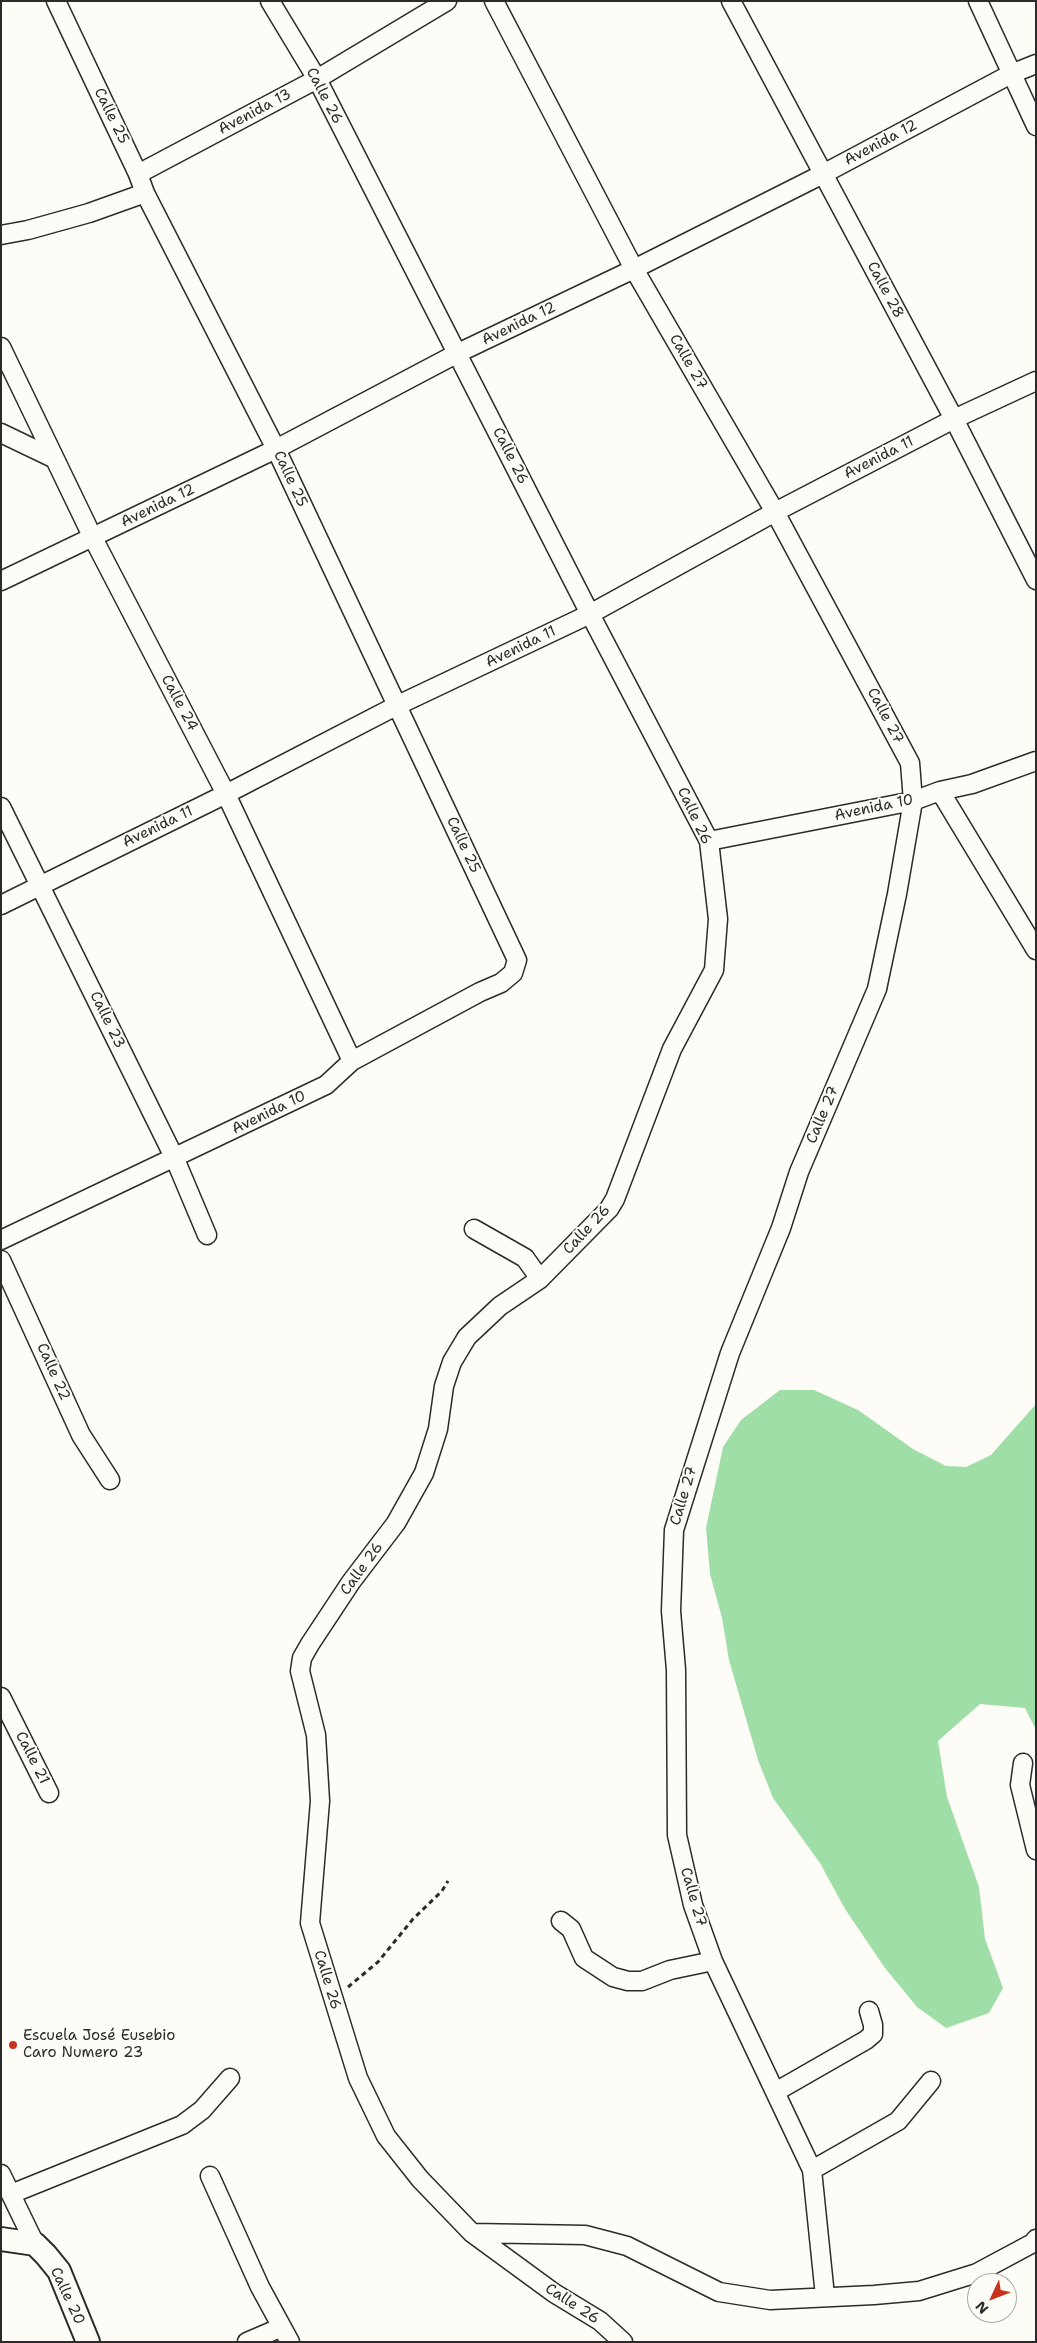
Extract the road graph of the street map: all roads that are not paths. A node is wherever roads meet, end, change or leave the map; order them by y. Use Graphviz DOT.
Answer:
graph roads {
  1 [pos="56,1"];
  2 [pos="270,1"];
  3 [pos="447,1"];
  4 [pos="494,1"];
  5 [pos="731,1"];
  6 [pos="978,1"];
  7 [pos="1036,64"];
  8 [pos="1011,74"];
  9 [pos="316,79"];
  10 [pos="1036,126"];
  11 [pos="138,174"];
  12 [pos="823,174"];
  13 [pos="145,194"];
  14 [pos="1,236"];
  15 [pos="634,268"];
  16 [pos="1,347"];
  17 [pos="458,353"];
  18 [pos="1036,381"];
  19 [pos="954,419"];
  20 [pos="1,433"];
  21 [pos="276,449"];
  22 [pos="52,458"];
  23 [pos="775,512"];
  24 [pos="92,538"];
  25 [pos="1036,580"];
  26 [pos="1,581"];
  27 [pos="590,614"];
  28 [pos="396,706"];
  29 [pos="1036,760"];
  30 [pos="940,791"];
  31 [pos="226,794"];
  32 [pos="913,801"];
  33 [pos="1,807"];
  34 [pos="709,841"];
  35 [pos="40,884"];
  36 [pos="1,904"];
  37 [pos="1036,950"];
  38 [pos="517,960"];
  39 [pos="352,1061"];
  40 [pos="176,1158"];
  41 [pos="474,1229"];
  42 [pos="208,1235"];
  43 [pos="1,1240"];
  44 [pos="1,1260"];
  45 [pos="540,1279"];
  46 [pos="110,1480"];
  47 [pos="1,1697"];
  48 [pos="1024,1763"];
  49 [pos="49,1793"];
  50 [pos="1036,1850"];
  51 [pos="561,1921"];
  52 [pos="714,1961"];
  53 [pos="869,2011"];
  54 [pos="230,2078"];
  55 [pos="930,2081"];
  56 [pos="777,2091"];
  57 [pos="812,2170"];
  58 [pos="1,2174"];
  59 [pos="210,2176"];
  60 [pos="11,2194"];
  61 [pos="472,2233"];
  62 [pos="1,2239"];
  63 [pos="1036,2239"];
  64 [pos="35,2244"];
  65 [pos="825,2296"];
  66 [pos="286,2334"];
  67 [pos="88,2342"];
  68 [pos="247,2342"];
  69 [pos="623,2342"];
  1 -- 11 [label="street, Calle 25"];
  2 -- 9 [label="street, Calle 26"];
  3 -- 9 [label="street, Avenida 13"];
  4 -- 15 [label="street, Calle 27"];
  5 -- 12 [label="street, Calle 28"];
  6 -- 8 [label="street"];
  7 -- 8 [label="street, Avenida 12"];
  8 -- 10 [label="street"];
  8 -- 12 [label="street, Avenida 12"];
  9 -- 11 [label="street, Avenida 13"];
  9 -- 17 [label="street, Calle 26"];
  11 -- 13 [label="street, Calle 25"];
  12 -- 15 [label="street, Avenida 12"];
  12 -- 19 [label="street, Calle 28"];
  13 -- 14 [label="street"];
  13 -- 21 [label="street, Calle 25"];
  15 -- 17 [label="street, Avenida 12"];
  15 -- 23 [label="street, Calle 27"];
  16 -- 22 [label="street, Calle 24"];
  17 -- 21 [label="street, Avenida 12"];
  17 -- 27 [label="street, Calle 26"];
  18 -- 19 [label="street, Avenida 11"];
  19 -- 23 [label="street, Avenida 11"];
  19 -- 25 [label="street, Calle 28"];
  20 -- 22 [label="street"];
  21 -- 24 [label="street, Avenida 12"];
  21 -- 28 [label="street, Calle 25"];
  22 -- 24 [label="street, Calle 24"];
  23 -- 27 [label="street, Avenida 11"];
  23 -- 32 [label="street, Calle 27"];
  24 -- 26 [label="street, Avenida 12"];
  24 -- 31 [label="street, Calle 24"];
  27 -- 28 [label="street, Avenida 11"];
  27 -- 34 [label="street, Calle 26"];
  28 -- 31 [label="street, Avenida 11"];
  28 -- 38 [label="street, Calle 25"];
  29 -- 30 [label="street, Avenida 10"];
  30 -- 32 [label="street, Avenida 10"];
  30 -- 37 [label="street"];
  31 -- 35 [label="street, Avenida 11"];
  31 -- 39 [label="street, Calle 24"];
  32 -- 34 [label="street, Avenida 10"];
  32 -- 52 [label="street, Calle 27"];
  33 -- 35 [label="street, Calle 23"];
  34 -- 45 [label="street, Calle 26"];
  35 -- 36 [label="street, Avenida 11"];
  35 -- 40 [label="street, Calle 23"];
  38 -- 39 [label="street, Avenida 10"];
  39 -- 40 [label="street, Avenida 10"];
  40 -- 42 [label="street, Calle 23"];
  40 -- 43 [label="street, Avenida 10"];
  41 -- 45 [label="street"];
  44 -- 46 [label="street, Calle 22"];
  45 -- 61 [label="street, Calle 26"];
  47 -- 49 [label="street, Calle 21"];
  48 -- 50 [label="street"];
  51 -- 52 [label="street"];
  52 -- 56 [label="street, Calle 27"];
  53 -- 56 [label="street"];
  54 -- 60 [label="street"];
  55 -- 57 [label="street"];
  56 -- 57 [label="street, Calle 27"];
  57 -- 65 [label="street, Calle 27"];
  58 -- 60 [label="street, Calle 20"];
  59 -- 66 [label="street"];
  60 -- 64 [label="street, Calle 20"];
  61 -- 65 [label="street"];
  61 -- 69 [label="street, Calle 26"];
  62 -- 64 [label="street"];
  63 -- 65 [label="street"];
  64 -- 67 [label="street, Calle 20"];
  66 -- 68 [label="street"];
}
